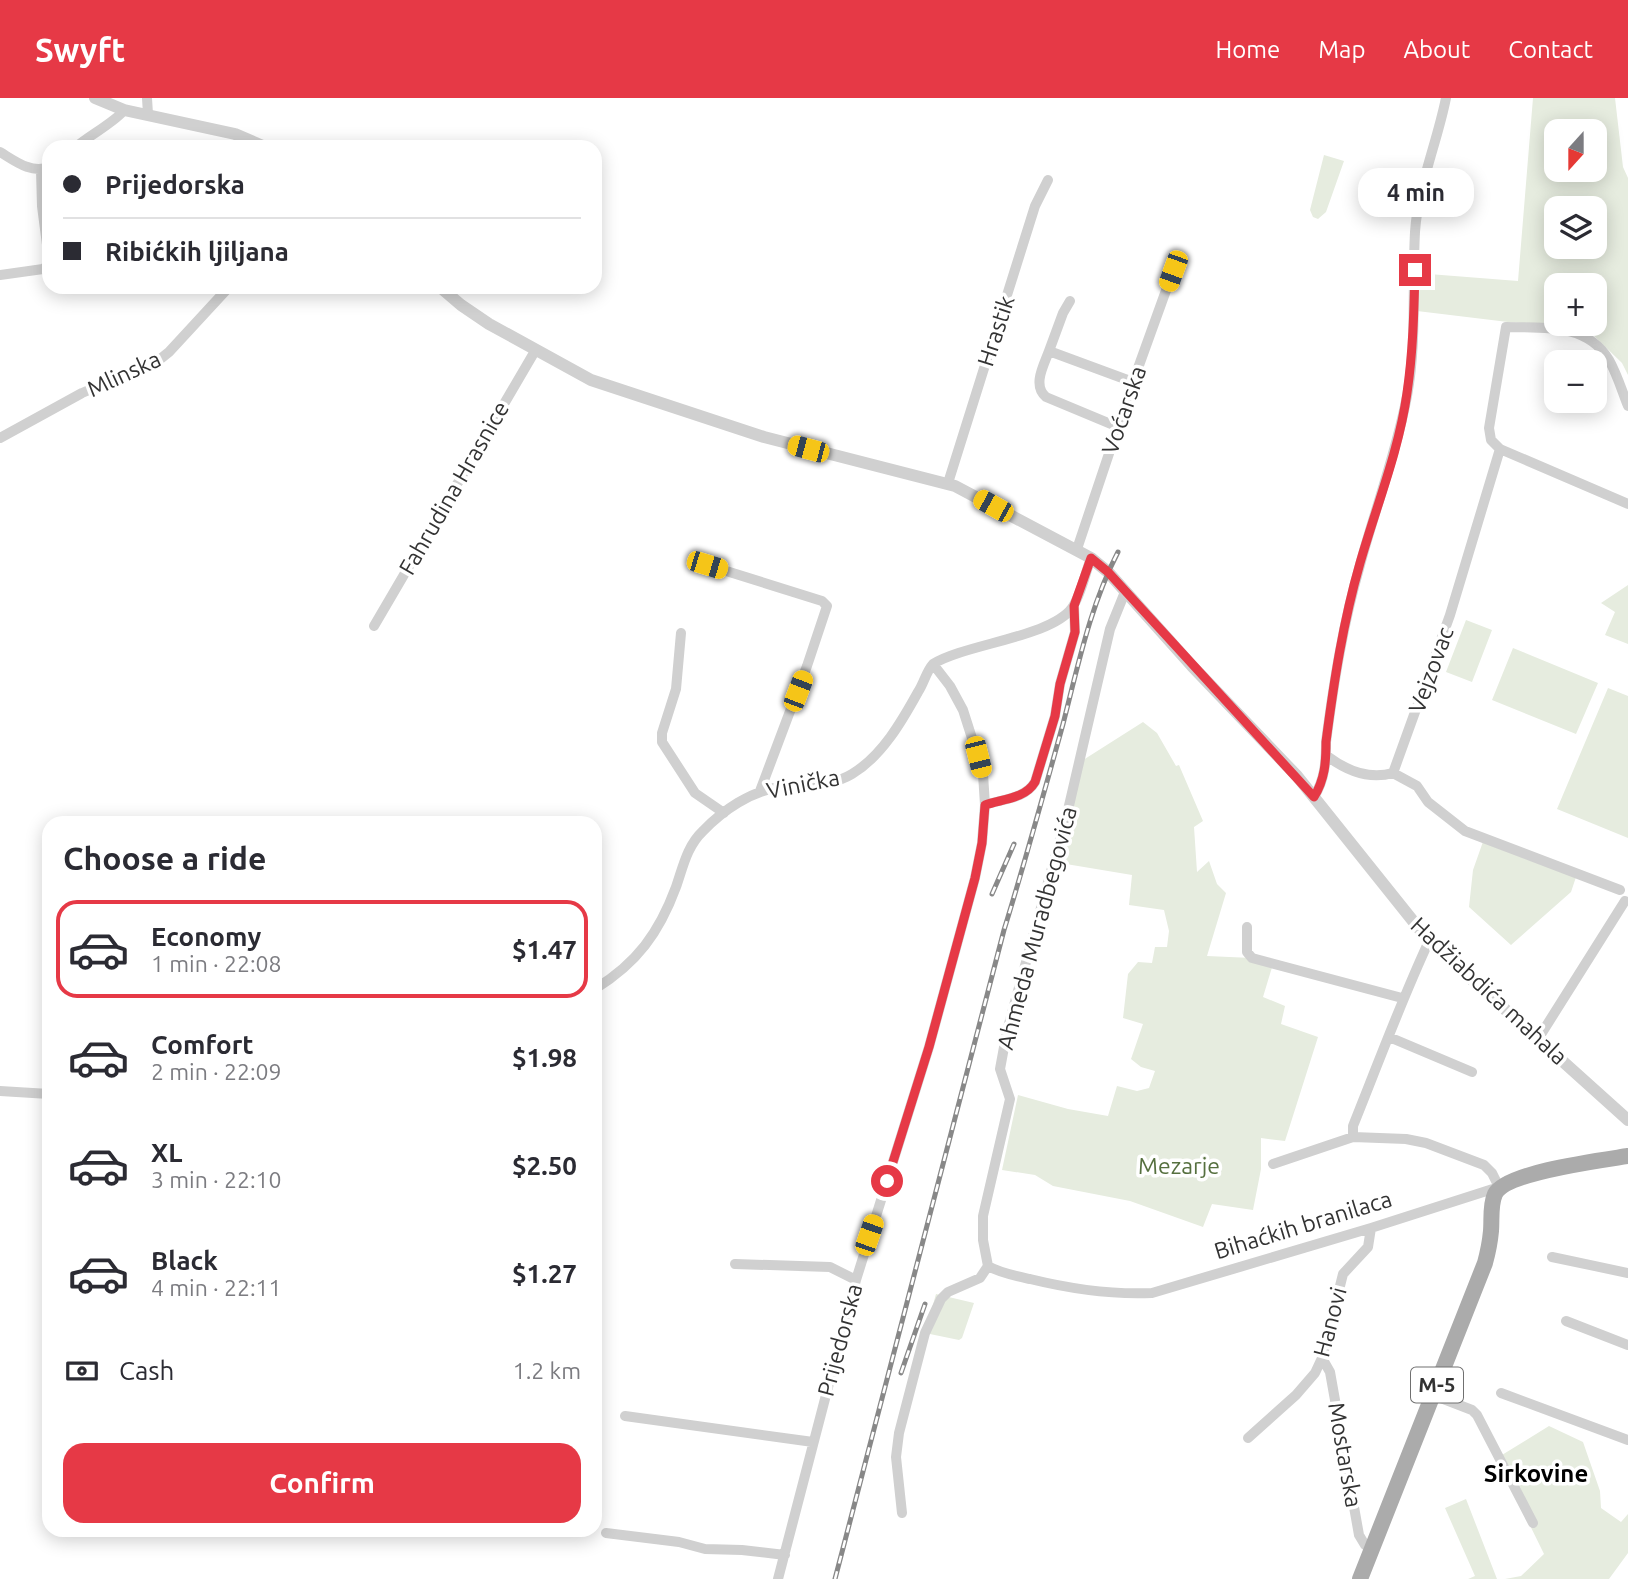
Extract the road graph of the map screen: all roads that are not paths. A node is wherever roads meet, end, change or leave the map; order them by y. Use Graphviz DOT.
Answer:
graph roads {
  1 [pos="95,98"];
  2 [pos="147,98"];
  3 [pos="1446,98"];
  4 [pos="124,110"];
  5 [pos="148,114"];
  6 [pos="85,140"];
  7 [pos="247,140"];
  8 [pos="0,152"];
  9 [pos="42,168"];
  10 [pos="1048,180"];
  11 [pos="42,269"];
  12 [pos="1173,271"];
  13 [pos="0,275"];
  14 [pos="223,294"];
  15 [pos="449,294"];
  16 [pos="1070,301"];
  17 [pos="535,351"];
  18 [pos="1049,351"];
  19 [pos="1133,382"];
  20 [pos="1628,406"];
  21 [pos="1118,426"];
  22 [pos="0,438"];
  23 [pos="1500,449"];
  24 [pos="948,483"];
  25 [pos="1628,504"];
  26 [pos="1077,549"];
  27 [pos="1091,558"];
  28 [pos="707,565"];
  29 [pos="1125,592"];
  30 [pos="1074,606"];
  31 [pos="374,626"];
  32 [pos="681,633"];
  33 [pos="933,664"];
  34 [pos="1327,756"];
  35 [pos="1393,773"];
  36 [pos="760,791"];
  37 [pos="1314,797"];
  38 [pos="985,805"];
  39 [pos="724,813"];
  40 [pos="1624,887"];
  41 [pos="1626,902"];
  42 [pos="1247,927"];
  43 [pos="1429,941"];
  44 [pos="602,984"];
  45 [pos="1402,998"];
  46 [pos="1389,1037"];
  47 [pos="1538,1039"];
  48 [pos="1472,1072"];
  49 [pos="0,1091"];
  50 [pos="42,1094"];
  51 [pos="1628,1120"];
  52 [pos="1353,1137"];
  53 [pos="1628,1156"];
  54 [pos="1273,1164"];
  55 [pos="1499,1187"];
  56 [pos="1371,1228"];
  57 [pos="1552,1257"];
  58 [pos="735,1264"];
  59 [pos="988,1266"];
  60 [pos="1628,1273"];
  61 [pos="856,1280"];
  62 [pos="1566,1321"];
  63 [pos="1628,1345"];
  64 [pos="1322,1358"];
  65 [pos="1501,1393"];
  66 [pos="1433,1395"];
  67 [pos="625,1416"];
  68 [pos="1248,1438"];
  69 [pos="1628,1440"];
  70 [pos="813,1442"];
  71 [pos="902,1513"];
  72 [pos="1533,1523"];
  73 [pos="606,1533"];
  74 [pos="1372,1549"];
  75 [pos="785,1555"];
  76 [pos="778,1579"];
  77 [pos="1360,1579"];
  1 -- 4 [label="street"];
  2 -- 5 [label="street"];
  3 -- 34 [label="street"];
  4 -- 5 [label="street"];
  4 -- 6 [label="street"];
  5 -- 7 [label="street"];
  8 -- 9 [label="street"];
  10 -- 24 [label="street, Hrastik"];
  11 -- 13 [label="street"];
  12 -- 19 [label="street, Voćarska"];
  14 -- 22 [label="street, Mlinska"];
  15 -- 17 [label="street, Hadžiabdića mahala"];
  16 -- 18 [label="street"];
  17 -- 24 [label="street, Hadžiabdića mahala"];
  17 -- 31 [label="street, Fahrudina Hrasnice"];
  18 -- 19 [label="street"];
  18 -- 21 [label="street"];
  19 -- 21 [label="street, Voćarska"];
  20 -- 23 [label="street"];
  21 -- 26 [label="street, Voćarska"];
  23 -- 25 [label="street"];
  23 -- 35 [label="street, Vejzovac"];
  24 -- 26 [label="street, Hadžiabdića mahala"];
  26 -- 27 [label="street, Hadžiabdića mahala"];
  27 -- 29 [label="street, Hadžiabdića mahala"];
  27 -- 30 [label="street"];
  28 -- 36 [label="street"];
  29 -- 37 [label="street, Hadžiabdića mahala"];
  29 -- 59 [label="street, Ahmeda Muradbegovića"];
  30 -- 33 [label="street"];
  30 -- 38 [label="street"];
  32 -- 39 [label="street"];
  33 -- 36 [label="street, Vinička"];
  33 -- 38 [label="street, Prijedorska"];
  34 -- 35 [label="street"];
  34 -- 37 [label="street"];
  35 -- 40 [label="street"];
  36 -- 39 [label="street, Vinička"];
  37 -- 43 [label="street, Hadžiabdića mahala"];
  38 -- 61 [label="street, Prijedorska"];
  39 -- 44 [label="street, Vinička"];
  40 -- 41 [label="street"];
  41 -- 47 [label="street"];
  42 -- 45 [label="street"];
  43 -- 45 [label="street"];
  43 -- 47 [label="street, Hadžiabdića mahala"];
  45 -- 46 [label="street"];
  46 -- 48 [label="street"];
  46 -- 52 [label="street"];
  47 -- 51 [label="street, Hadžiabdića mahala"];
  49 -- 50 [label="street"];
  52 -- 54 [label="street"];
  52 -- 55 [label="street"];
  53 -- 55 [label="main road, Bihaćkih branilaca"];
  55 -- 56 [label="street, Bihaćkih branilaca"];
  55 -- 66 [label="main road, M-5"];
  56 -- 59 [label="street, Bihaćkih branilaca"];
  56 -- 64 [label="street, Hanovi"];
  57 -- 60 [label="street"];
  58 -- 61 [label="street"];
  59 -- 71 [label="street"];
  61 -- 70 [label="street, Prijedorska"];
  62 -- 63 [label="street"];
  64 -- 68 [label="street, Hanovi"];
  64 -- 74 [label="street, Mostarska"];
  65 -- 69 [label="street"];
  66 -- 72 [label="street"];
  66 -- 74 [label="main road, M-5"];
  67 -- 70 [label="street"];
  70 -- 75 [label="street, Prijedorska"];
  73 -- 75 [label="street"];
  74 -- 77 [label="main road, M-5"];
  75 -- 76 [label="street, Prijedorska"];
}
